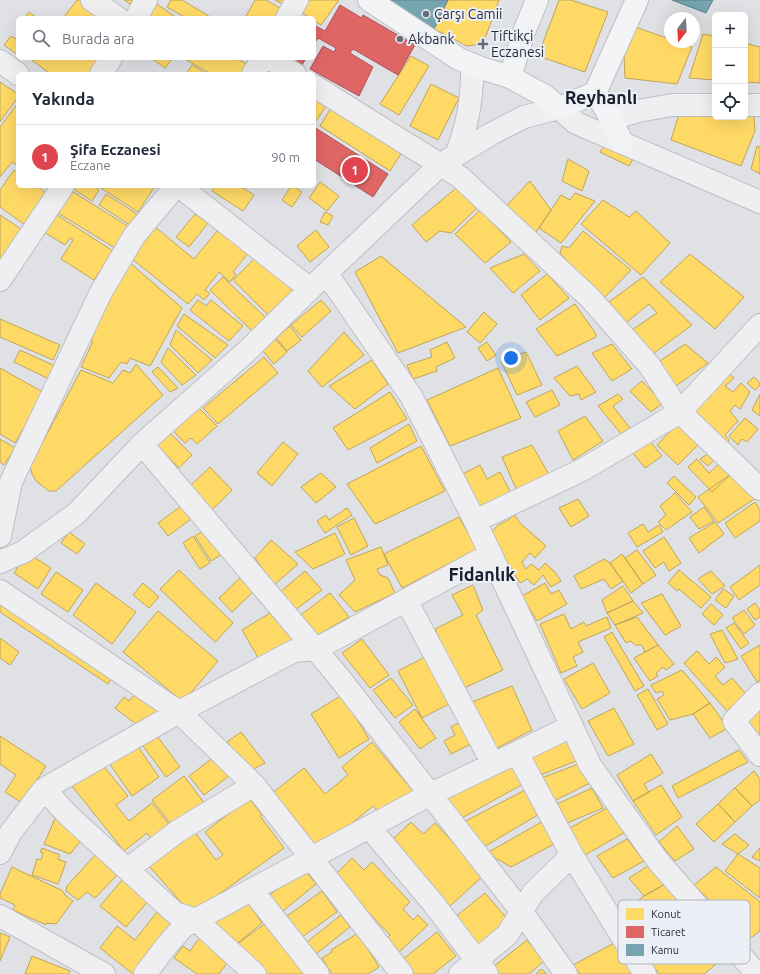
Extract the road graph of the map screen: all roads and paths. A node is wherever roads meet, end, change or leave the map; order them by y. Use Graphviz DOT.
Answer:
graph roads {
  1 [pos="92,0"];
  2 [pos="146,0"];
  3 [pos="297,0"];
  4 [pos="369,0"];
  5 [pos="537,0"];
  6 [pos="638,0"];
  7 [pos="115,16"];
  8 [pos="137,16"];
  9 [pos="288,16"];
  10 [pos="110,60"];
  11 [pos="263,60"];
  12 [pos="272,60"];
  13 [pos="0,61"];
  14 [pos="472,64"];
  15 [pos="102,72"];
  16 [pos="254,72"];
  17 [pos="292,72"];
  18 [pos="16,73"];
  19 [pos="510,77"];
  20 [pos="316,87"];
  21 [pos="595,93"];
  22 [pos="712,105"];
  23 [pos="748,105"];
  24 [pos="760,105"];
  25 [pos="559,108"];
  26 [pos="612,119"];
  27 [pos="622,142"];
  28 [pos="448,160"];
  29 [pos="63,188"];
  30 [pos="174,188"];
  31 [pos="183,188"];
  32 [pos="760,202"];
  33 [pos="327,274"];
  34 [pos="0,280"];
  35 [pos="310,289"];
  36 [pos="760,325"];
  37 [pos="680,412"];
  38 [pos="142,444"];
  39 [pos="6,479"];
  40 [pos="760,489"];
  41 [pos="475,521"];
  42 [pos="0,536"];
  43 [pos="491,554"];
  44 [pos="0,562"];
  45 [pos="0,591"];
  46 [pos="406,600"];
  47 [pos="316,649"];
  48 [pos="760,694"];
  49 [pos="179,712"];
  50 [pos="572,726"];
  51 [pos="517,752"];
  52 [pos="760,755"];
  53 [pos="493,764"];
  54 [pos="254,785"];
  55 [pos="44,789"];
  56 [pos="431,794"];
  57 [pos="369,827"];
  58 [pos="0,853"];
  59 [pos="572,855"];
  60 [pos="312,858"];
  61 [pos="128,869"];
  62 [pos="252,890"];
  63 [pos="692,900"];
  64 [pos="522,912"];
  65 [pos="0,916"];
  66 [pos="196,920"];
  67 [pos="618,930"];
  68 [pos="639,964"];
  69 [pos="748,964"];
  70 [pos="481,967"];
  71 [pos="104,974"];
  72 [pos="146,974"];
  73 [pos="255,974"];
  74 [pos="318,974"];
  75 [pos="402,974"];
  76 [pos="460,974"];
  77 [pos="566,974"];
  78 [pos="645,974"];
  79 [pos="757,974"];
  1 -- 7 [label="street"];
  2 -- 8 [label="street"];
  3 -- 9 [label="street"];
  4 -- 14 [label="main road"];
  5 -- 19 [label="main road"];
  6 -- 21 [label="main road"];
  10 -- 15 [label="street"];
  11 -- 16 [label="street"];
  12 -- 17 [label="street"];
  13 -- 18 [label="street"];
  14 -- 19 [label="main road"];
  14 -- 28 [label="street"];
  19 -- 25 [label="main road"];
  20 -- 28 [label="street"];
  21 -- 25 [label="main road"];
  21 -- 26 [label="main road"];
  22 -- 26 [label="street"];
  23 -- 24 [label="street"];
  25 -- 27 [label="street"];
  25 -- 28 [label="street"];
  26 -- 27 [label="main road"];
  27 -- 32 [label="street"];
  28 -- 33 [label="street"];
  28 -- 37 [label="street"];
  29 -- 34 [label="street"];
  30 -- 39 [label="street"];
  31 -- 35 [label="street"];
  33 -- 35 [label="street"];
  33 -- 41 [label="street"];
  35 -- 38 [label="street"];
  36 -- 37 [label="street"];
  37 -- 40 [label="street"];
  37 -- 41 [label="street"];
  38 -- 44 [label="street"];
  38 -- 47 [label="street"];
  39 -- 42 [label="street"];
  41 -- 43 [label="street"];
  43 -- 46 [label="street"];
  43 -- 50 [label="street"];
  45 -- 49 [label="street"];
  46 -- 47 [label="street"];
  46 -- 53 [label="street"];
  47 -- 49 [label="street"];
  47 -- 56 [label="street"];
  48 -- 52 [label="street"];
  49 -- 54 [label="street"];
  49 -- 55 [label="street"];
  50 -- 51 [label="street"];
  50 -- 63 [label="street"];
  51 -- 53 [label="street"];
  51 -- 59 [label="street"];
  53 -- 56 [label="street"];
  54 -- 60 [label="street"];
  54 -- 61 [label="street"];
  55 -- 58 [label="street"];
  55 -- 61 [label="street"];
  56 -- 57 [label="street"];
  56 -- 64 [label="street"];
  57 -- 60 [label="street"];
  57 -- 70 [label="street"];
  59 -- 64 [label="street"];
  59 -- 67 [label="street"];
  60 -- 62 [label="street"];
  60 -- 75 [label="street"];
  61 -- 66 [label="street"];
  62 -- 66 [label="street"];
  62 -- 74 [label="street"];
  64 -- 70 [label="street"];
  64 -- 77 [label="street"];
  65 -- 71 [label="street"];
  66 -- 72 [label="street"];
  66 -- 73 [label="street"];
  68 -- 78 [label="street"];
  69 -- 79 [label="street"];
  70 -- 76 [label="street"];
}
